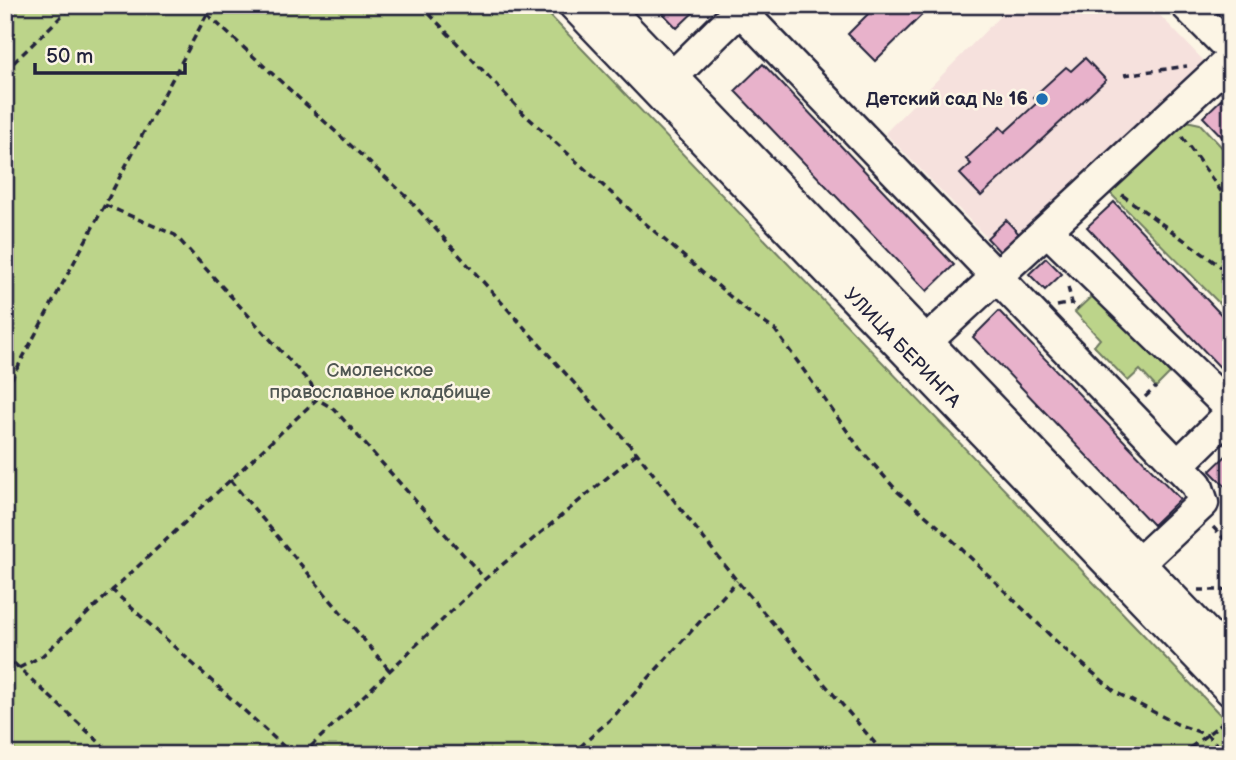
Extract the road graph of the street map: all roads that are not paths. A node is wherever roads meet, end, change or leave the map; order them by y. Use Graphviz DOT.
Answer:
graph roads {
  1 [pos="574,5"];
  2 [pos="604,5"];
  3 [pos="1186,5"];
  4 [pos="743,8"];
  5 [pos="1231,50"];
  6 [pos="1222,68"];
  7 [pos="665,84"];
  8 [pos="1048,231"];
  9 [pos="997,279"];
  10 [pos="918,349"];
  11 [pos="1231,411"];
  12 [pos="1177,466"];
  13 [pos="1130,570"];
  14 [pos="1231,659"];
  15 [pos="1231,691"];
  1 -- 7 [label="street, УЛИЦА БЕРИНГА"];
  2 -- 7 [label="street, УЛИЦА БЕРИНГА"];
  3 -- 5 [label="street"];
  4 -- 7 [label="street"];
  4 -- 9 [label="street"];
  6 -- 8 [label="street"];
  7 -- 10 [label="street, УЛИЦА БЕРИНГА"];
  8 -- 9 [label="street"];
  8 -- 11 [label="street"];
  9 -- 10 [label="street"];
  9 -- 12 [label="street"];
  10 -- 13 [label="street, УЛИЦА БЕРИНГА"];
  11 -- 12 [label="street"];
  12 -- 13 [label="street"];
  13 -- 14 [label="street, УЛИЦА БЕРИНГА"];
  13 -- 15 [label="street, УЛИЦА БЕРИНГА"];
}
